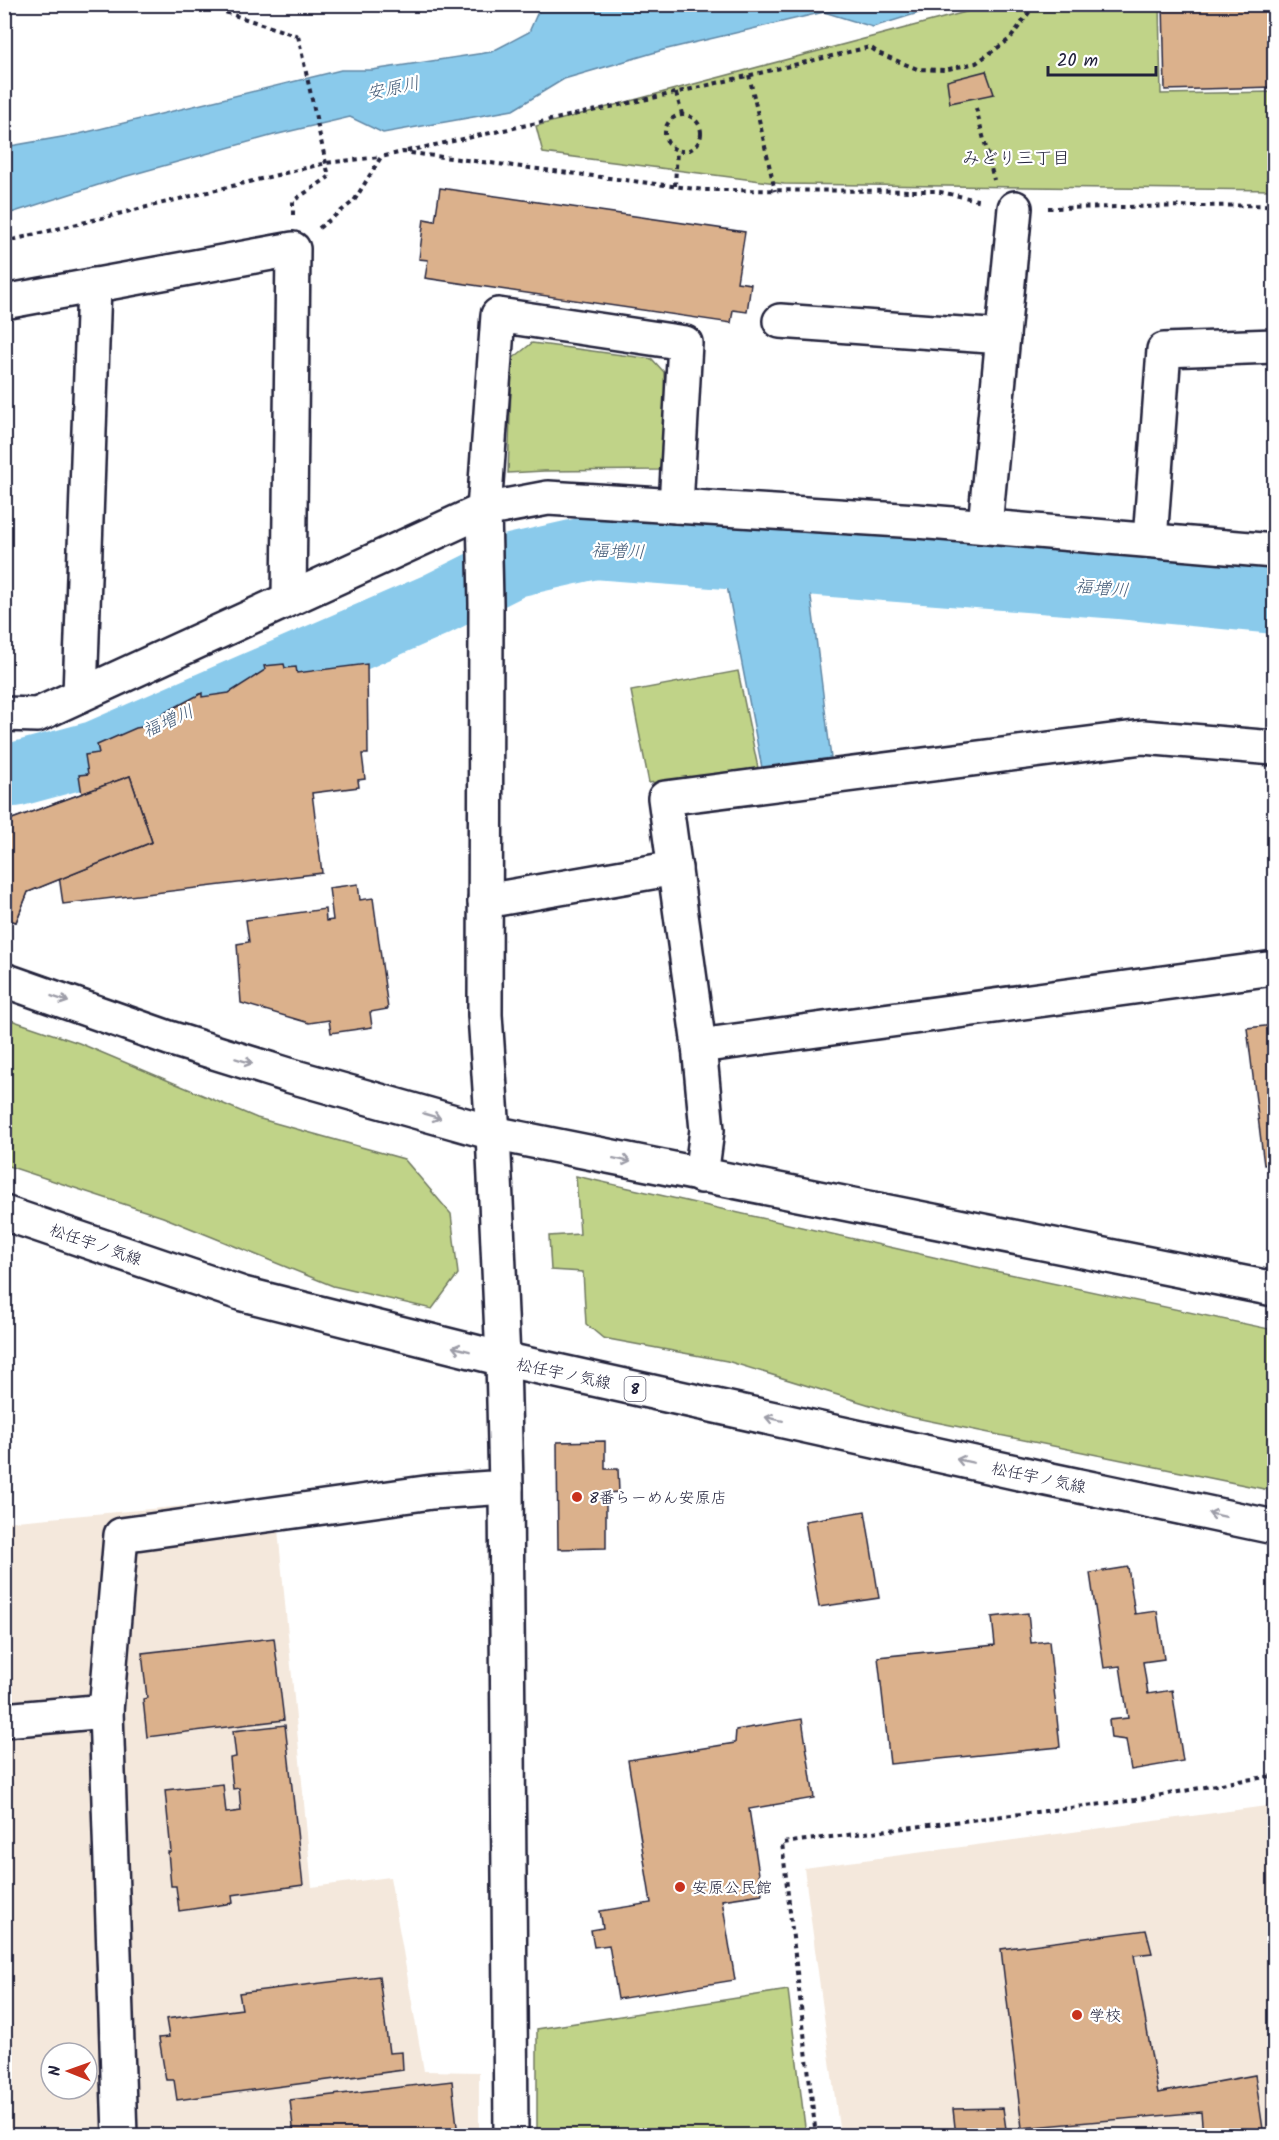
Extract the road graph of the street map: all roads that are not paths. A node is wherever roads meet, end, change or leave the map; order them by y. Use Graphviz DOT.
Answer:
graph roads {
  1 [pos="1007,206"];
  2 [pos="94,285"];
  3 [pos="4,302"];
  4 [pos="780,321"];
  5 [pos="1003,337"];
  6 [pos="1275,346"];
  7 [pos="676,506"];
  8 [pos="485,525"];
  9 [pos="985,526"];
  10 [pos="1150,540"];
  11 [pos="1275,551"];
  12 [pos="289,599"];
  13 [pos="80,695"];
  14 [pos="4,714"];
  15 [pos="1275,748"];
  16 [pos="675,868"];
  17 [pos="485,901"];
  18 [pos="1275,968"];
  19 [pos="4,980"];
  20 [pos="699,1046"];
  21 [pos="493,1133"];
  22 [pos="701,1176"];
  23 [pos="4,1213"];
  24 [pos="1275,1289"];
  25 [pos="503,1359"];
  26 [pos="506,1487"];
  27 [pos="1275,1527"];
  28 [pos="106,1711"];
  29 [pos="4,1720"];
  30 [pos="120,2136"];
  31 [pos="511,2136"];
  1 -- 5 [label="street"];
  2 -- 3 [label="street"];
  2 -- 12 [label="street"];
  2 -- 13 [label="street"];
  4 -- 5 [label="street"];
  5 -- 9 [label="street"];
  6 -- 10 [label="street"];
  7 -- 8 [label="street"];
  7 -- 8 [label="street"];
  7 -- 9 [label="street"];
  8 -- 12 [label="street"];
  8 -- 17 [label="street"];
  9 -- 10 [label="street"];
  10 -- 11 [label="street"];
  12 -- 13 [label="street"];
  13 -- 14 [label="street"];
  15 -- 16 [label="street"];
  16 -- 17 [label="street"];
  16 -- 20 [label="street"];
  17 -- 21 [label="street"];
  18 -- 20 [label="street"];
  19 -- 21 [label="street, one-way"];
  20 -- 22 [label="street"];
  21 -- 22 [label="street, one-way"];
  21 -- 25 [label="street"];
  22 -- 24 [label="street"];
  25 -- 23 [label="street, 松任宇ノ気線 / 8, one-way"];
  25 -- 26 [label="street"];
  27 -- 25 [label="street, 松任宇ノ気線 / 8, one-way"];
  26 -- 28 [label="street"];
  26 -- 31 [label="street"];
  28 -- 29 [label="street"];
  28 -- 30 [label="street"];
}
